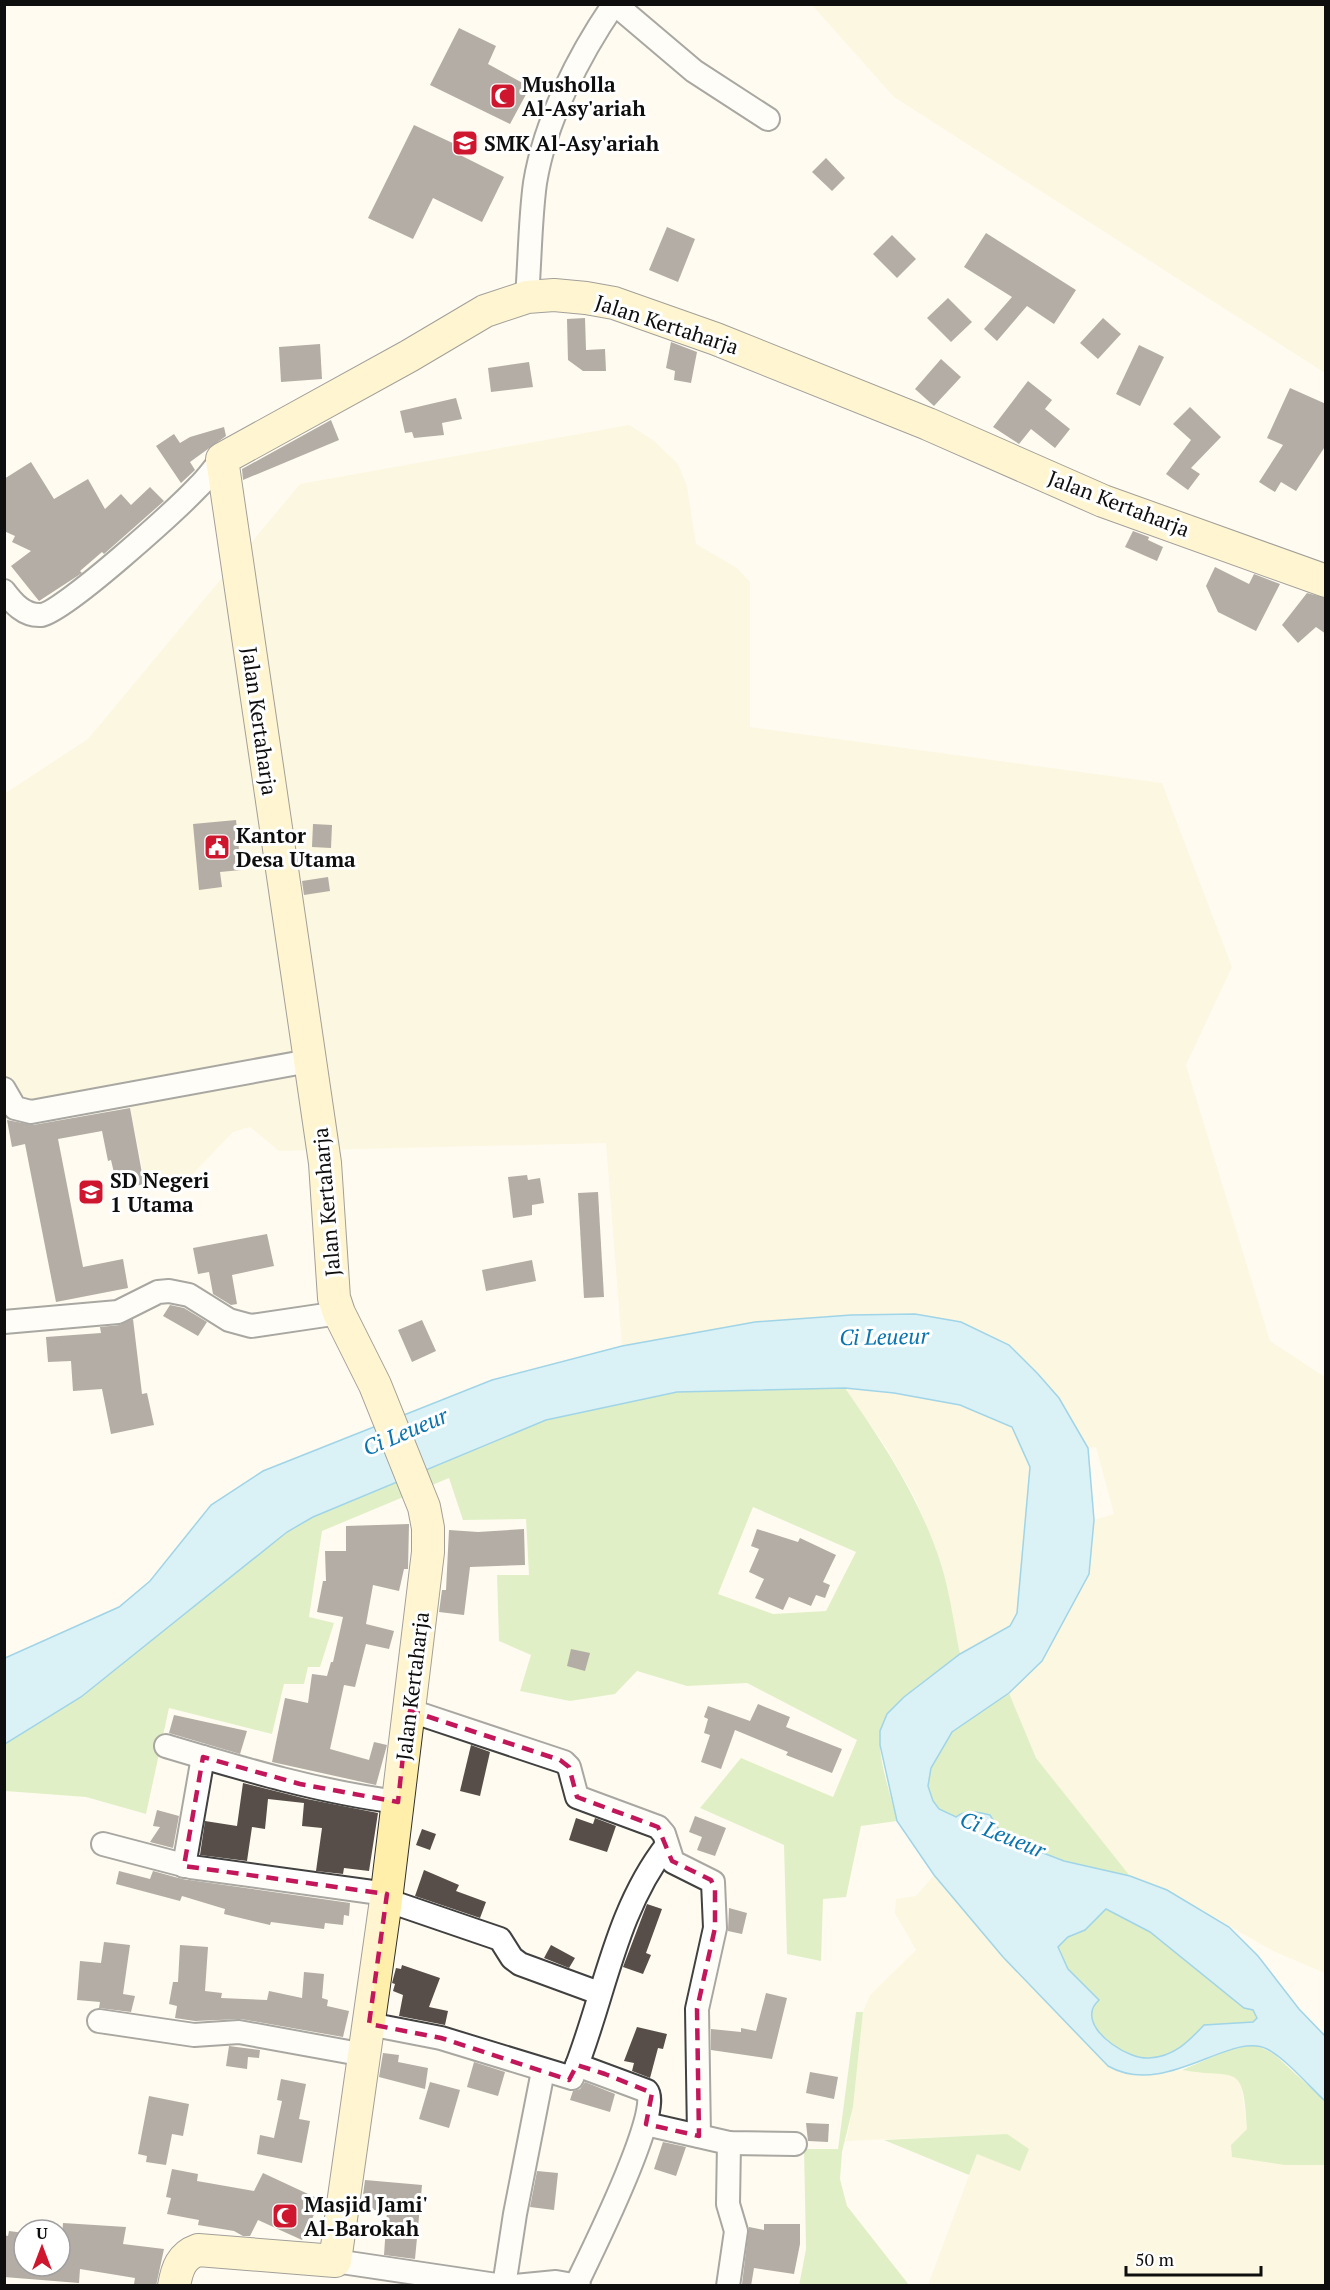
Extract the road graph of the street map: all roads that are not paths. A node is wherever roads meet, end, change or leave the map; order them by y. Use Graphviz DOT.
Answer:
graph roads {
  1 [pos="615,4"];
  2 [pos="768,119"];
  3 [pos="527,297"];
  4 [pos="222,459"];
  5 [pos="1326,581"];
  6 [pos="4,591"];
  7 [pos="309,1061"];
  8 [pos="4,1089"];
  9 [pos="339,1313"];
  10 [pos="4,1322"];
  11 [pos="408,1710"];
  12 [pos="166,1746"];
  13 [pos="203,1757"];
  14 [pos="398,1802"];
  15 [pos="103,1844"];
  16 [pos="667,1845"];
  17 [pos="184,1866"];
  18 [pos="386,1897"];
  19 [pos="599,1993"];
  20 [pos="99,2021"];
  21 [pos="369,2024"];
  22 [pos="365,2055"];
  23 [pos="577,2065"];
  24 [pos="543,2071"];
  25 [pos="646,2124"];
  26 [pos="699,2136"];
  27 [pos="729,2143"];
  28 [pos="795,2145"];
  29 [pos="335,2261"];
  30 [pos="578,2285"];
  31 [pos="174,2286"];
  32 [pos="504,2286"];
  33 [pos="515,2286"];
  34 [pos="728,2286"];
  1 -- 2 [label="street"];
  1 -- 3 [label="street"];
  3 -- 4 [label="street, Jalan Kertaharja"];
  3 -- 5 [label="street, Jalan Kertaharja"];
  4 -- 6 [label="street"];
  4 -- 7 [label="street, Jalan Kertaharja"];
  7 -- 8 [label="street"];
  7 -- 9 [label="street, Jalan Kertaharja"];
  9 -- 10 [label="street"];
  9 -- 11 [label="street, Jalan Kertaharja"];
  11 -- 14 [label="street, Jalan Kertaharja"];
  11 -- 16 [label="street"];
  12 -- 13 [label="street"];
  13 -- 14 [label="street"];
  13 -- 17 [label="street"];
  14 -- 18 [label="street, Jalan Kertaharja"];
  15 -- 17 [label="street"];
  16 -- 19 [label="street"];
  16 -- 26 [label="street"];
  17 -- 18 [label="street"];
  18 -- 19 [label="street"];
  18 -- 21 [label="street, Jalan Kertaharja"];
  19 -- 23 [label="street"];
  20 -- 22 [label="street"];
  21 -- 22 [label="street, Jalan Kertaharja"];
  21 -- 24 [label="street"];
  22 -- 29 [label="street, Jalan Kertaharja"];
  23 -- 24 [label="street"];
  23 -- 25 [label="street"];
  24 -- 32 [label="street"];
  25 -- 26 [label="street"];
  25 -- 30 [label="street"];
  26 -- 27 [label="street"];
  27 -- 28 [label="street"];
  27 -- 34 [label="street"];
  29 -- 31 [label="street"];
  29 -- 32 [label="street"];
  30 -- 33 [label="street"];
}
